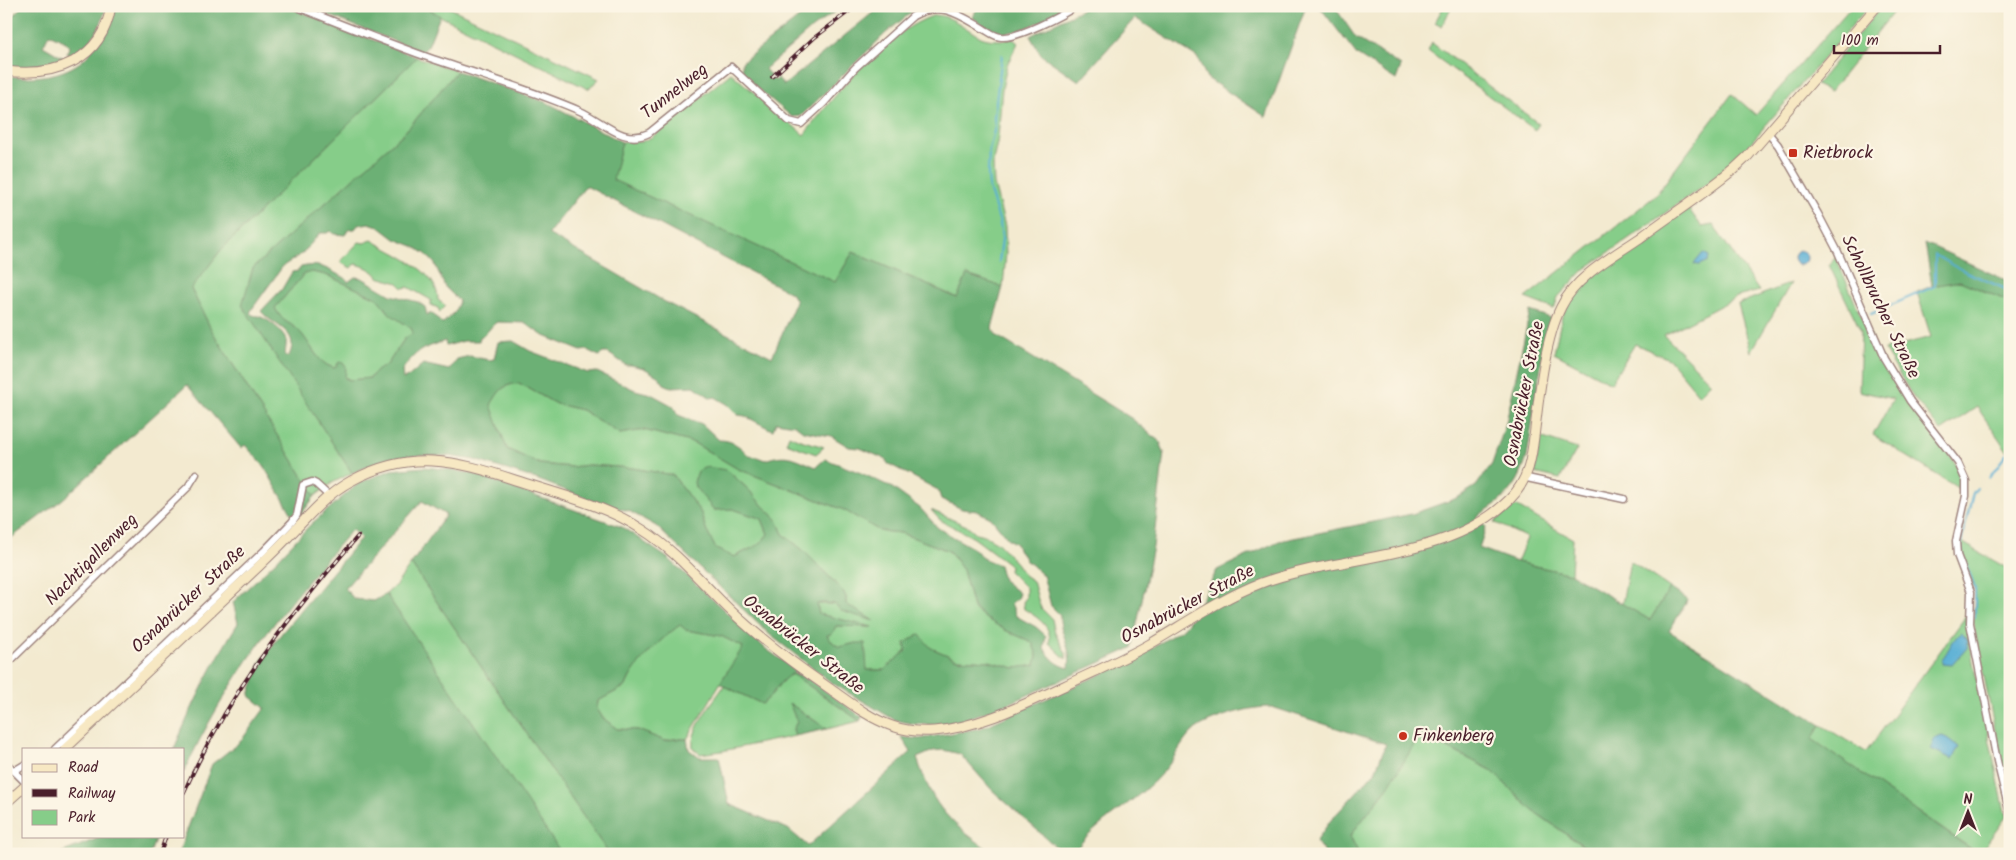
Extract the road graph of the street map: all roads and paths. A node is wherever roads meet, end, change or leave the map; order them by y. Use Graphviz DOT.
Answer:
graph roads {
  1 [pos="111,6"];
  2 [pos="295,6"];
  3 [pos="1076,6"];
  4 [pos="1877,6"];
  5 [pos="6,71"];
  6 [pos="1768,133"];
  7 [pos="196,474"];
  8 [pos="1526,478"];
  9 [pos="328,496"];
  10 [pos="1624,499"];
  11 [pos="6,665"];
  12 [pos="56,748"];
  13 [pos="66,748"];
  14 [pos="6,763"];
  15 [pos="22,766"];
  16 [pos="14,771"];
  17 [pos="22,779"];
  18 [pos="22,789"];
  19 [pos="6,803"];
  20 [pos="2010,814"];
  1 -- 5 [label="main road"];
  2 -- 3 [label="street, Tunnelweg"];
  4 -- 6 [label="main road, Osnabrücker Straße"];
  6 -- 8 [label="main road, Osnabrücker Straße"];
  6 -- 20 [label="street, Schollbrucher Straße"];
  7 -- 11 [label="street, Nachtigallenweg"];
  8 -- 9 [label="main road, Osnabrücker Straße"];
  8 -- 10 [label="street"];
  9 -- 12 [label="street, Osnabrücker Straße"];
  9 -- 13 [label="main road, Osnabrücker Straße"];
  14 -- 16 [label="street"];
  15 -- 16 [label="street"];
  16 -- 17 [label="street"];
  18 -- 19 [label="main road"];
}
